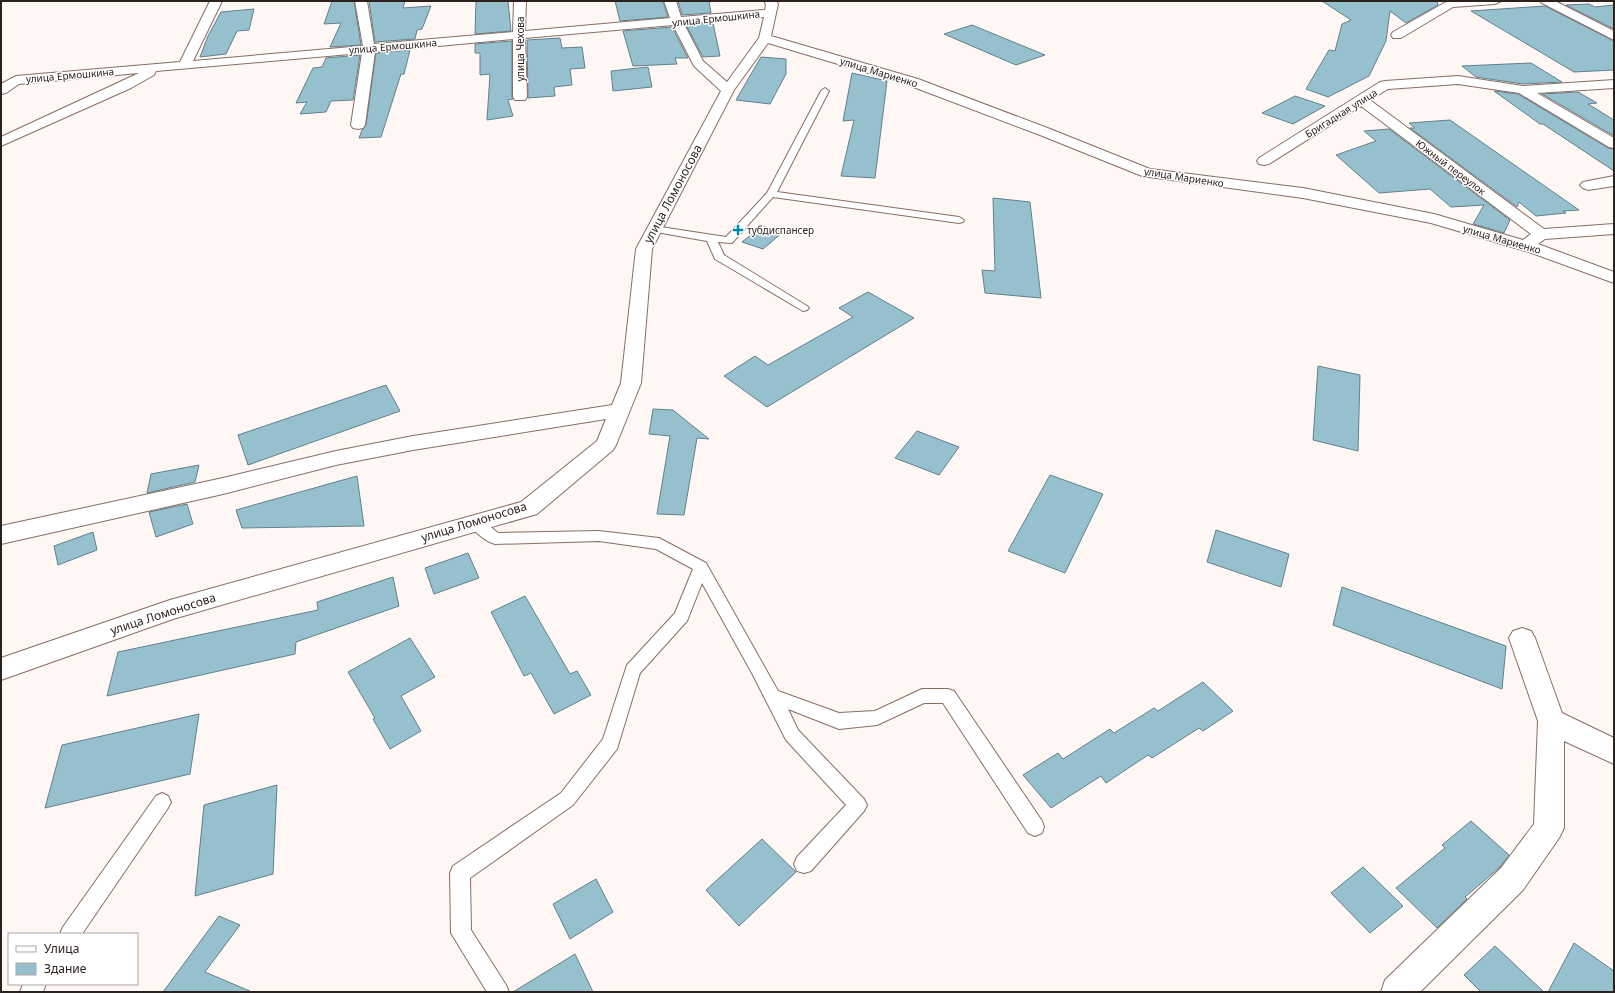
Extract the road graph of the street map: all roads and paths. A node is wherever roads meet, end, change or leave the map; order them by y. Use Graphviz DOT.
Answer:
graph roads {
  1 [pos="216,1"];
  2 [pos="361,1"];
  3 [pos="520,1"];
  4 [pos="670,1"];
  5 [pos="1495,1"];
  6 [pos="1546,1"];
  7 [pos="770,7"];
  8 [pos="677,22"];
  9 [pos="1397,35"];
  10 [pos="518,36"];
  11 [pos="1614,36"];
  12 [pos="765,38"];
  13 [pos="369,48"];
  14 [pos="184,66"];
  15 [pos="157,68"];
  16 [pos="1614,84"];
  17 [pos="1,90"];
  18 [pos="728,90"];
  19 [pos="1523,90"];
  20 [pos="826,91"];
  21 [pos="520,97"];
  22 [pos="1361,100"];
  23 [pos="358,125"];
  24 [pos="1,142"];
  25 [pos="1614,144"];
  26 [pos="1264,161"];
  27 [pos="1614,181"];
  28 [pos="1588,185"];
  29 [pos="772,194"];
  30 [pos="959,220"];
  31 [pos="654,229"];
  32 [pos="1614,229"];
  33 [pos="1541,234"];
  34 [pos="711,238"];
  35 [pos="1526,246"];
  36 [pos="1614,278"];
  37 [pos="803,308"];
  38 [pos="620,410"];
  39 [pos="476,523"];
  40 [pos="1,535"];
  41 [pos="701,566"];
  42 [pos="1522,638"];
  43 [pos="1,669"];
  44 [pos="772,696"];
  45 [pos="1552,721"];
  46 [pos="1614,752"];
  47 [pos="162,802"];
  48 [pos="1035,827"];
  49 [pos="804,864"];
  50 [pos="71,933"];
  51 [pos="499,992"];
  52 [pos="1397,992"];
  1 -- 14 [label="street"];
  2 -- 13 [label="street"];
  3 -- 10 [label="street, улица Чехова"];
  4 -- 8 [label="street"];
  5 -- 9 [label="street"];
  6 -- 11 [label="street"];
  7 -- 8 [label="street, улица Ермошкина"];
  7 -- 12 [label="street, улица Ломоносова"];
  8 -- 10 [label="street, улица Ермошкина"];
  8 -- 18 [label="street"];
  10 -- 13 [label="street, улица Ермошкина"];
  10 -- 21 [label="street, улица Чехова"];
  12 -- 18 [label="street, улица Ломоносова"];
  12 -- 35 [label="street, улица Мариенко"];
  13 -- 14 [label="street, улица Ермошкина"];
  13 -- 23 [label="street"];
  14 -- 15 [label="street, улица Ермошкина"];
  15 -- 17 [label="street, улица Ермошкина"];
  15 -- 24 [label="street"];
  16 -- 19 [label="street, Бригадная улица"];
  18 -- 31 [label="street, улица Ломоносова"];
  19 -- 22 [label="street, Бригадная улица"];
  19 -- 25 [label="street"];
  20 -- 29 [label="lane"];
  22 -- 26 [label="street, Бригадная улица"];
  22 -- 33 [label="street, Южный переулок"];
  27 -- 28 [label="street"];
  29 -- 30 [label="lane"];
  29 -- 34 [label="lane"];
  31 -- 34 [label="lane"];
  31 -- 38 [label="street, улица Ломоносова"];
  32 -- 33 [label="street"];
  33 -- 35 [label="street"];
  34 -- 37 [label="lane"];
  35 -- 36 [label="street, улица Мариенко"];
  38 -- 39 [label="street, улица Ломоносова"];
  38 -- 40 [label="street"];
  39 -- 41 [label="lane"];
  39 -- 43 [label="street, улица Ломоносова"];
  41 -- 44 [label="lane"];
  41 -- 51 [label="lane"];
  42 -- 45 [label="street"];
  44 -- 48 [label="lane"];
  44 -- 49 [label="lane"];
  45 -- 46 [label="street"];
  45 -- 52 [label="street"];
  47 -- 50 [label="lane"];
}
